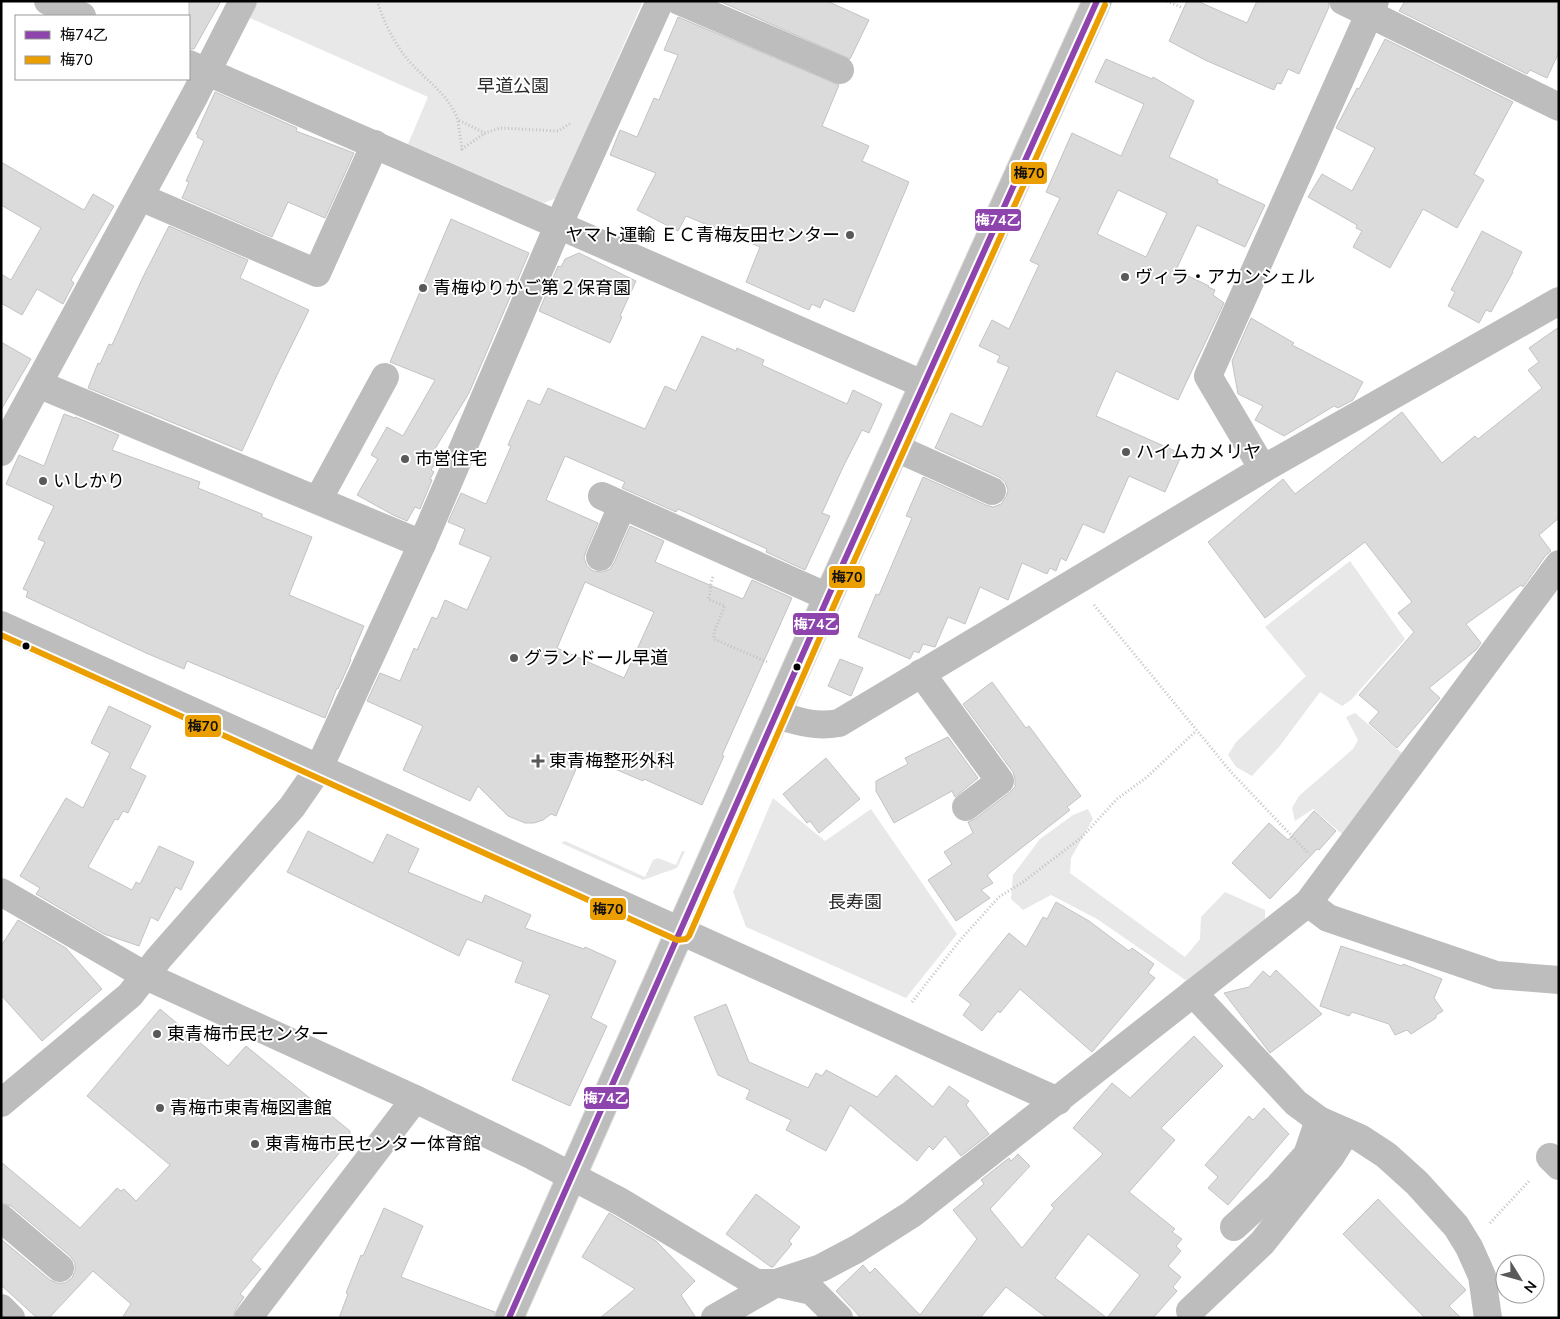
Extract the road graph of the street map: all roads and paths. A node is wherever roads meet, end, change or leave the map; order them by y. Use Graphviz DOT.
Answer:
graph roads {
  1 [pos="48,1"];
  2 [pos="243,1"];
  3 [pos="377,1"];
  4 [pos="660,1"];
  5 [pos="679,1"];
  6 [pos="1097,1"];
  7 [pos="1167,1"];
  8 [pos="1343,1"];
  9 [pos="1184,8"];
  10 [pos="1372,8"];
  11 [pos="80,15"];
  12 [pos="198,68"];
  13 [pos="840,70"];
  14 [pos="1559,107"];
  15 [pos="574,115"];
  16 [pos="458,120"];
  17 [pos="485,132"];
  18 [pos="375,144"];
  19 [pos="140,197"];
  20 [pos="558,226"];
  21 [pos="1559,301"];
  22 [pos="385,377"];
  23 [pos="38,384"];
  24 [pos="924,385"];
  25 [pos="8,423"];
  26 [pos="896,448"];
  27 [pos="1,452"];
  28 [pos="1263,469"];
  29 [pos="992,490"];
  30 [pos="318,500"];
  31 [pos="422,544"];
  32 [pos="600,557"];
  33 [pos="1559,564"];
  34 [pos="1074,582"];
  35 [pos="828,597"];
  36 [pos="713,600"];
  37 [pos="1,625"];
  38 [pos="772,664"];
  39 [pos="921,673"];
  40 [pos="777,716"];
  41 [pos="1196,731"];
  42 [pos="320,768"];
  43 [pos="966,807"];
  44 [pos="1310,855"];
  45 [pos="1,892"];
  46 [pos="1308,903"];
  47 [pos="681,932"];
  48 [pos="146,976"];
  49 [pos="1559,980"];
  50 [pos="1193,993"];
  51 [pos="898,1029"];
  52 [pos="415,1099"];
  53 [pos="1058,1101"];
  54 [pos="1,1103"];
  55 [pos="1319,1120"];
  56 [pos="1346,1132"];
  57 [pos="1554,1162"];
  58 [pos="571,1176"];
  59 [pos="1,1218"];
  60 [pos="1234,1227"];
  61 [pos="1469,1247"];
  62 [pos="60,1268"];
  63 [pos="776,1283"];
  64 [pos="1,1308"];
  65 [pos="1190,1311"];
  66 [pos="11,1318"];
  67 [pos="248,1318"];
  68 [pos="509,1318"];
  69 [pos="715,1318"];
  70 [pos="838,1318"];
  71 [pos="1488,1318"];
  1 -- 11 [label="street"];
  2 -- 12 [label="street"];
  3 -- 16 [label="path"];
  4 -- 20 [label="street"];
  5 -- 13 [label="street"];
  6 -- 24 [label="street"];
  7 -- 9 [label="path"];
  8 -- 10 [label="street"];
  10 -- 14 [label="street"];
  10 -- 28 [label="street"];
  12 -- 18 [label="street"];
  12 -- 19 [label="street"];
  15 -- 17 [label="path"];
  16 -- 17 [label="path"];
  16 -- 17 [label="path"];
  18 -- 19 [label="street"];
  18 -- 20 [label="street"];
  19 -- 23 [label="street"];
  20 -- 24 [label="street"];
  20 -- 31 [label="street"];
  21 -- 28 [label="street"];
  22 -- 30 [label="street"];
  23 -- 25 [label="street"];
  23 -- 30 [label="street"];
  24 -- 26 [label="street"];
  25 -- 27 [label="street"];
  26 -- 29 [label="street"];
  26 -- 35 [label="street"];
  28 -- 34 [label="street"];
  30 -- 31 [label="street"];
  31 -- 42 [label="street"];
  32 -- 35 [label="street"];
  33 -- 46 [label="street"];
  34 -- 39 [label="street"];
  34 -- 41 [label="path"];
  35 -- 40 [label="street"];
  36 -- 38 [label="path"];
  37 -- 42 [label="street"];
  39 -- 40 [label="street"];
  39 -- 43 [label="street"];
  40 -- 47 [label="street"];
  41 -- 44 [label="path"];
  41 -- 51 [label="path"];
  42 -- 47 [label="street"];
  42 -- 48 [label="street"];
  45 -- 48 [label="street"];
  46 -- 49 [label="street"];
  46 -- 50 [label="street"];
  47 -- 51 [label="street"];
  47 -- 58 [label="street"];
  48 -- 52 [label="street"];
  48 -- 54 [label="street"];
  50 -- 53 [label="street"];
  50 -- 55 [label="street"];
  51 -- 53 [label="street"];
  52 -- 58 [label="street"];
  52 -- 67 [label="street"];
  53 -- 63 [label="street"];
  55 -- 56 [label="street"];
  55 -- 60 [label="street"];
  56 -- 61 [label="street"];
  56 -- 65 [label="street"];
  57 -- 61 [label="path"];
  58 -- 63 [label="street"];
  58 -- 68 [label="street"];
  59 -- 62 [label="street"];
  61 -- 71 [label="street"];
  63 -- 69 [label="street"];
  63 -- 70 [label="street"];
  64 -- 66 [label="street"];
}
